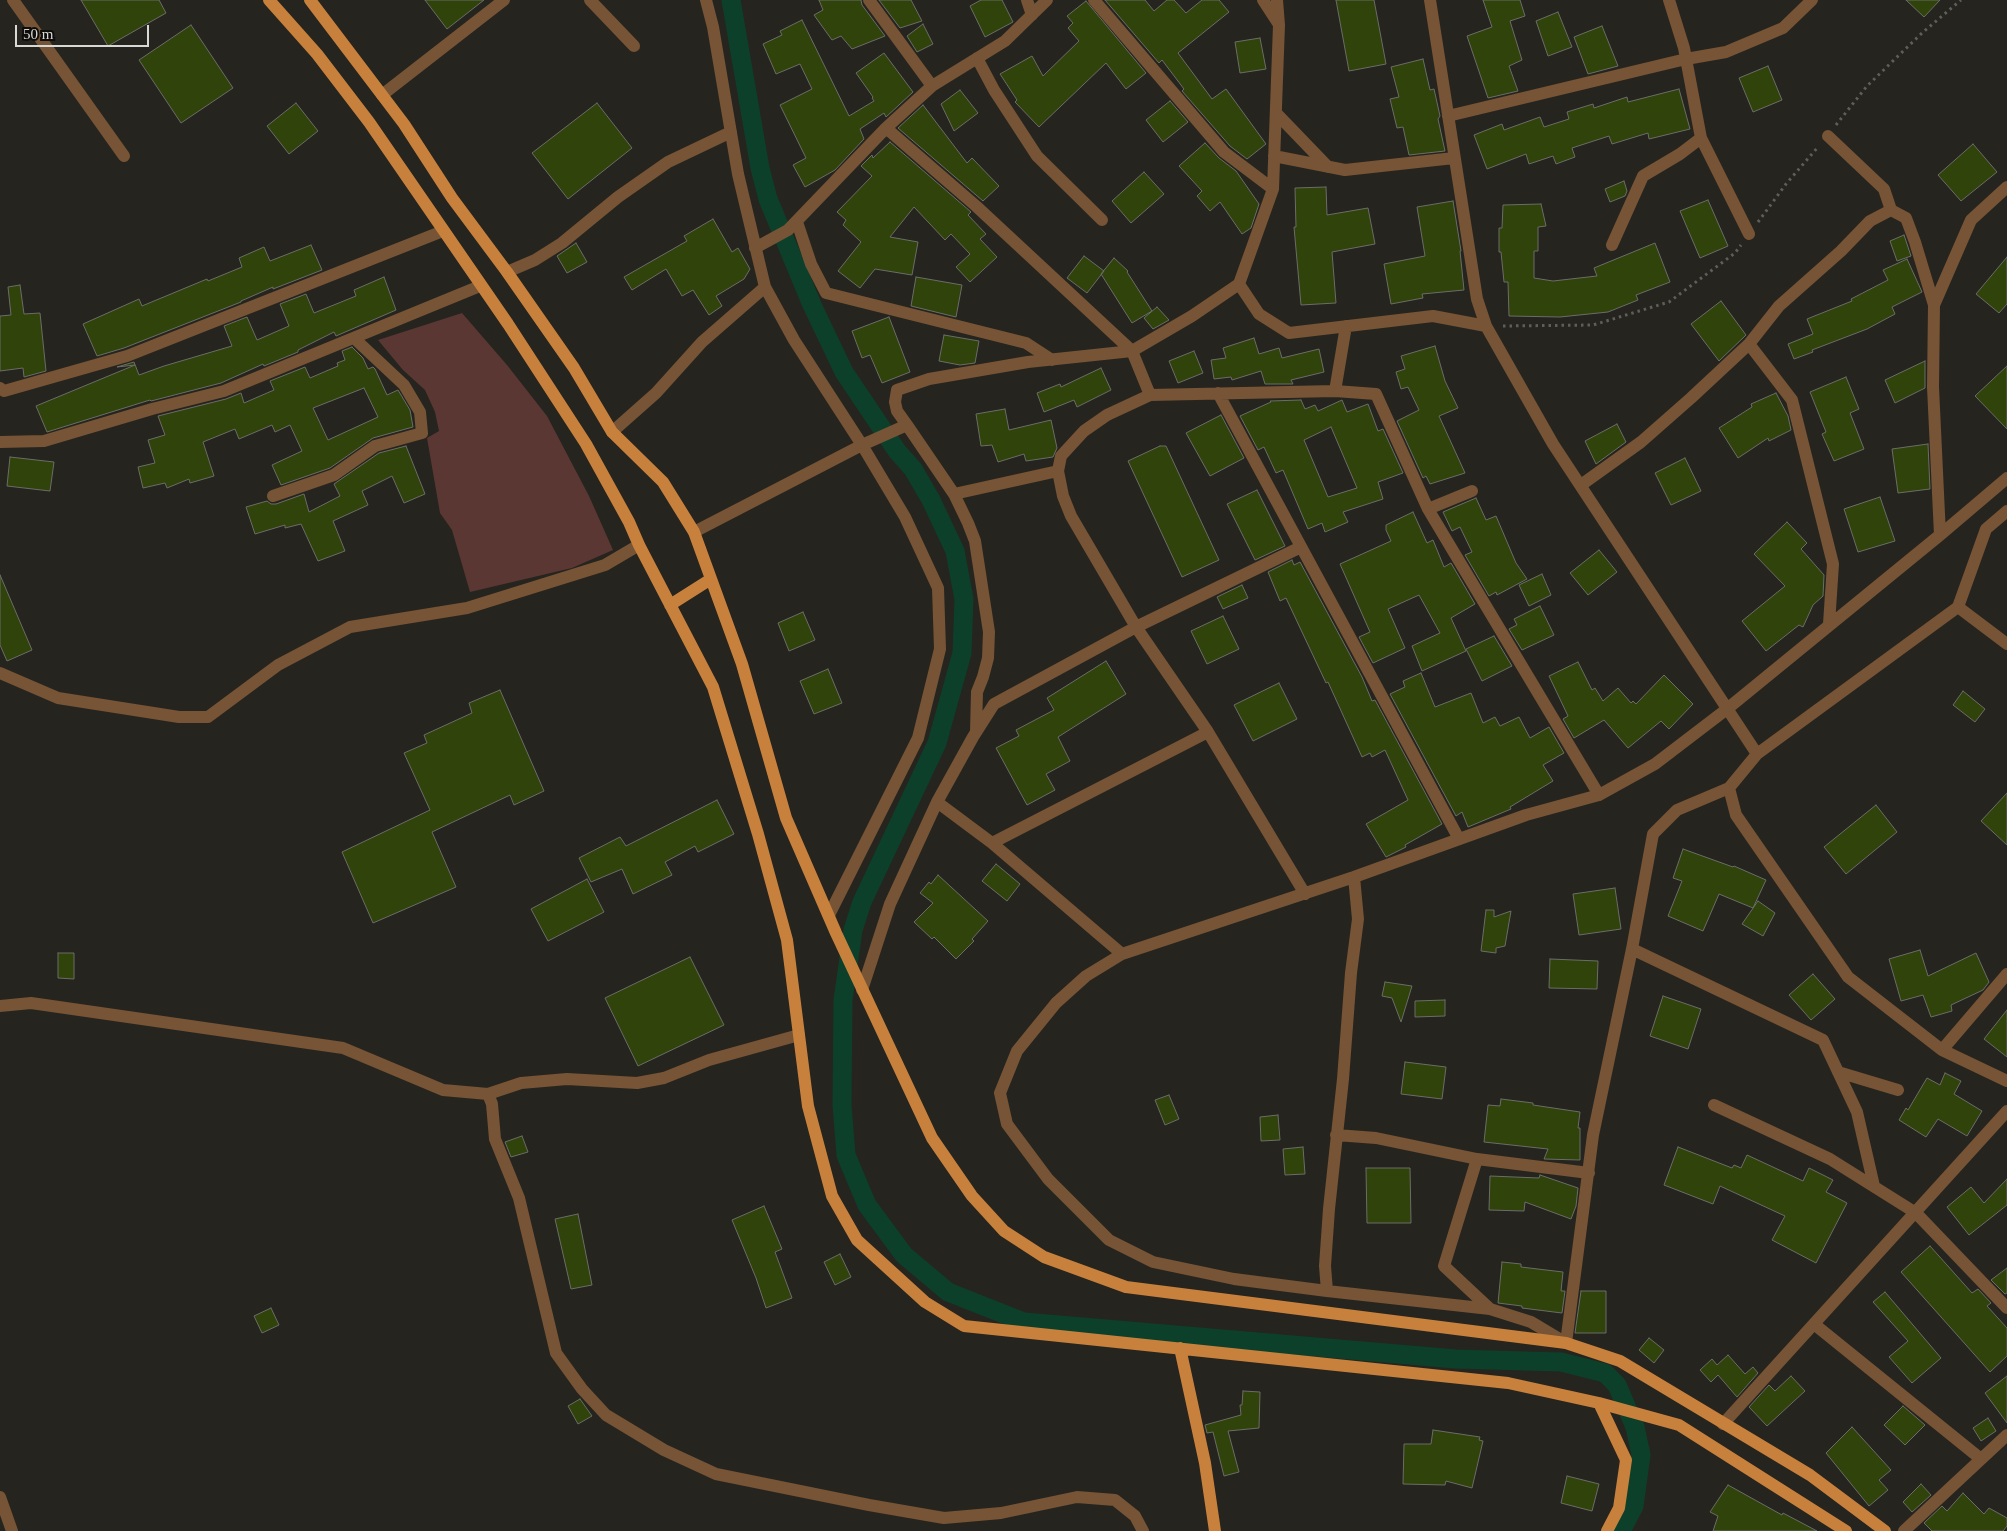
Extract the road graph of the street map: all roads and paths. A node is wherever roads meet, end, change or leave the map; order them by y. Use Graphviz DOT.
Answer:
graph roads {
  1 [pos="13,0"];
  2 [pos="269,0"];
  3 [pos="310,0"];
  4 [pos="504,0"];
  5 [pos="590,0"];
  6 [pos="706,0"];
  7 [pos="869,0"];
  8 [pos="1026,0"];
  9 [pos="1047,0"];
  10 [pos="1094,0"];
  11 [pos="1263,0"];
  12 [pos="1277,0"];
  13 [pos="1430,0"];
  14 [pos="1669,0"];
  15 [pos="1812,0"];
  16 [pos="1032,14"];
  17 [pos="1280,25"];
  18 [pos="634,46"];
  19 [pos="977,58"];
  20 [pos="1686,59"];
  21 [pos="932,86"];
  22 [pos="382,95"];
  23 [pos="1276,114"];
  24 [pos="1448,116"];
  25 [pos="886,128"];
  26 [pos="731,132"];
  27 [pos="1828,136"];
  28 [pos="1701,138"];
  29 [pos="124,156"];
  30 [pos="1274,156"];
  31 [pos="1454,158"];
  32 [pos="1328,167"];
  33 [pos="2007,187"];
  34 [pos="1273,189"];
  35 [pos="1890,210"];
  36 [pos="1102,220"];
  37 [pos="792,226"];
  38 [pos="443,231"];
  39 [pos="1749,234"];
  40 [pos="1612,245"];
  41 [pos="755,248"];
  42 [pos="507,272"];
  43 [pos="1239,284"];
  44 [pos="480,286"];
  45 [pos="765,287"];
  46 [pos="1934,305"];
  47 [pos="1346,326"];
  48 [pos="1486,326"];
  49 [pos="355,338"];
  50 [pos="1749,344"];
  51 [pos="1132,351"];
  52 [pos="1052,360"];
  53 [pos="0,388"];
  54 [pos="1335,391"];
  55 [pos="1218,392"];
  56 [pos="1150,394"];
  57 [pos="903,427"];
  58 [pos="612,432"];
  59 [pos="0,442"];
  60 [pos="862,445"];
  61 [pos="1058,471"];
  62 [pos="2007,478"];
  63 [pos="1581,485"];
  64 [pos="1472,491"];
  65 [pos="954,494"];
  66 [pos="273,496"];
  67 [pos="1428,509"];
  68 [pos="2007,511"];
  69 [pos="694,532"];
  70 [pos="1940,535"];
  71 [pos="639,545"];
  72 [pos="1301,547"];
  73 [pos="711,579"];
  74 [pos="670,605"];
  75 [pos="1958,607"];
  76 [pos="1829,624"];
  77 [pos="1136,626"];
  78 [pos="2007,644"];
  79 [pos="0,673"];
  80 [pos="1727,708"];
  81 [pos="976,732"];
  82 [pos="1208,732"];
  83 [pos="1757,754"];
  84 [pos="1729,788"];
  85 [pos="1599,795"];
  86 [pos="938,802"];
  87 [pos="1460,839"];
  88 [pos="992,843"];
  89 [pos="1354,877"];
  90 [pos="1304,894"];
  91 [pos="829,914"];
  92 [pos="1632,949"];
  93 [pos="1122,954"];
  94 [pos="2007,974"];
  95 [pos="861,985"];
  96 [pos="0,1006"];
  97 [pos="799,1035"];
  98 [pos="1942,1050"];
  99 [pos="1838,1072"];
  100 [pos="2007,1081"];
  101 [pos="1898,1090"];
  102 [pos="488,1094"];
  103 [pos="1714,1105"];
  104 [pos="2007,1111"];
  105 [pos="1336,1136"];
  106 [pos="1477,1159"];
  107 [pos="1588,1174"];
  108 [pos="1874,1186"];
  109 [pos="1916,1212"];
  110 [pos="1326,1291"];
  111 [pos="1490,1308"];
  112 [pos="2007,1308"];
  113 [pos="1814,1324"];
  114 [pos="1566,1343"];
  115 [pos="1180,1348"];
  116 [pos="1599,1403"];
  117 [pos="1723,1424"];
  118 [pos="2007,1435"];
  119 [pos="1981,1459"];
  120 [pos="0,1497"];
  121 [pos="12,1531"];
  122 [pos="1143,1531"];
  123 [pos="1215,1531"];
  124 [pos="1607,1531"];
  125 [pos="1846,1531"];
  126 [pos="1885,1531"];
  127 [pos="1904,1531"];
  1 -- 29 [label="street"];
  2 -- 38 [label="main road"];
  3 -- 22 [label="main road"];
  4 -- 22 [label="street"];
  5 -- 18 [label="street"];
  6 -- 26 [label="street"];
  7 -- 21 [label="street"];
  8 -- 16 [label="street"];
  9 -- 16 [label="street"];
  10 -- 34 [label="street"];
  11 -- 17 [label="street"];
  12 -- 17 [label="street"];
  13 -- 24 [label="street"];
  14 -- 20 [label="street"];
  15 -- 20 [label="street"];
  16 -- 19 [label="street"];
  17 -- 23 [label="street"];
  19 -- 21 [label="street"];
  19 -- 36 [label="street"];
  20 -- 24 [label="street"];
  20 -- 28 [label="street"];
  21 -- 25 [label="street"];
  22 -- 42 [label="main road"];
  23 -- 30 [label="street"];
  23 -- 32 [label="street"];
  24 -- 31 [label="street"];
  25 -- 37 [label="street"];
  25 -- 51 [label="street"];
  26 -- 41 [label="street"];
  26 -- 42 [label="street"];
  27 -- 35 [label="street"];
  28 -- 39 [label="street"];
  28 -- 40 [label="street"];
  30 -- 32 [label="street"];
  30 -- 34 [label="street"];
  31 -- 32 [label="street"];
  31 -- 48 [label="street"];
  33 -- 46 [label="street"];
  34 -- 43 [label="street"];
  35 -- 46 [label="street"];
  35 -- 50 [label="street"];
  37 -- 41 [label="street"];
  37 -- 52 [label="street"];
  38 -- 44 [label="main road"];
  38 -- 53 [label="street"];
  41 -- 45 [label="street"];
  42 -- 58 [label="main road"];
  43 -- 47 [label="street"];
  43 -- 51 [label="street"];
  44 -- 49 [label="street"];
  44 -- 71 [label="main road"];
  45 -- 58 [label="street"];
  45 -- 60 [label="street"];
  46 -- 70 [label="street"];
  47 -- 48 [label="street"];
  47 -- 54 [label="street"];
  48 -- 63 [label="street"];
  49 -- 59 [label="street"];
  49 -- 66 [label="street"];
  50 -- 63 [label="street"];
  50 -- 76 [label="street"];
  51 -- 52 [label="street"];
  51 -- 56 [label="street"];
  52 -- 57 [label="street"];
  54 -- 55 [label="street"];
  54 -- 67 [label="street"];
  55 -- 56 [label="street"];
  55 -- 72 [label="street"];
  56 -- 61 [label="street"];
  57 -- 60 [label="street"];
  57 -- 65 [label="street"];
  58 -- 69 [label="main road"];
  60 -- 69 [label="street"];
  60 -- 91 [label="street"];
  61 -- 65 [label="street"];
  61 -- 77 [label="street"];
  62 -- 70 [label="street"];
  63 -- 80 [label="street"];
  64 -- 67 [label="street"];
  65 -- 81 [label="street"];
  67 -- 85 [label="street"];
  68 -- 75 [label="street"];
  69 -- 73 [label="main road"];
  70 -- 76 [label="street"];
  71 -- 74 [label="main road"];
  71 -- 79 [label="street"];
  72 -- 77 [label="street"];
  72 -- 87 [label="street"];
  73 -- 74 [label="main road"];
  73 -- 91 [label="main road"];
  74 -- 97 [label="main road"];
  75 -- 78 [label="street"];
  75 -- 83 [label="street"];
  76 -- 80 [label="street"];
  77 -- 81 [label="street"];
  77 -- 82 [label="street"];
  80 -- 83 [label="street"];
  80 -- 85 [label="street"];
  81 -- 86 [label="street"];
  82 -- 88 [label="street"];
  82 -- 90 [label="street"];
  83 -- 84 [label="street"];
  84 -- 92 [label="street"];
  84 -- 98 [label="street"];
  85 -- 87 [label="street"];
  86 -- 88 [label="street"];
  86 -- 95 [label="street"];
  87 -- 89 [label="street"];
  88 -- 93 [label="street"];
  89 -- 90 [label="street"];
  89 -- 105 [label="street"];
  90 -- 93 [label="street"];
  91 -- 95 [label="main road"];
  92 -- 99 [label="street"];
  92 -- 107 [label="street"];
  93 -- 110 [label="street"];
  94 -- 98 [label="street"];
  95 -- 114 [label="main road"];
  96 -- 102 [label="street"];
  97 -- 102 [label="street"];
  97 -- 115 [label="main road"];
  98 -- 100 [label="street"];
  99 -- 101 [label="street"];
  99 -- 108 [label="street"];
  102 -- 122 [label="street"];
  103 -- 108 [label="street"];
  104 -- 109 [label="street"];
  105 -- 106 [label="street"];
  105 -- 110 [label="street"];
  106 -- 107 [label="street"];
  106 -- 111 [label="street"];
  107 -- 114 [label="street"];
  108 -- 109 [label="street"];
  109 -- 112 [label="street"];
  109 -- 113 [label="street"];
  110 -- 111 [label="street"];
  111 -- 114 [label="street"];
  113 -- 117 [label="street"];
  113 -- 119 [label="street"];
  114 -- 117 [label="main road"];
  115 -- 116 [label="main road"];
  115 -- 123 [label="main road"];
  116 -- 124 [label="main road"];
  116 -- 125 [label="main road"];
  117 -- 126 [label="main road"];
  118 -- 119 [label="street"];
  119 -- 127 [label="street"];
  120 -- 121 [label="street"];
}
